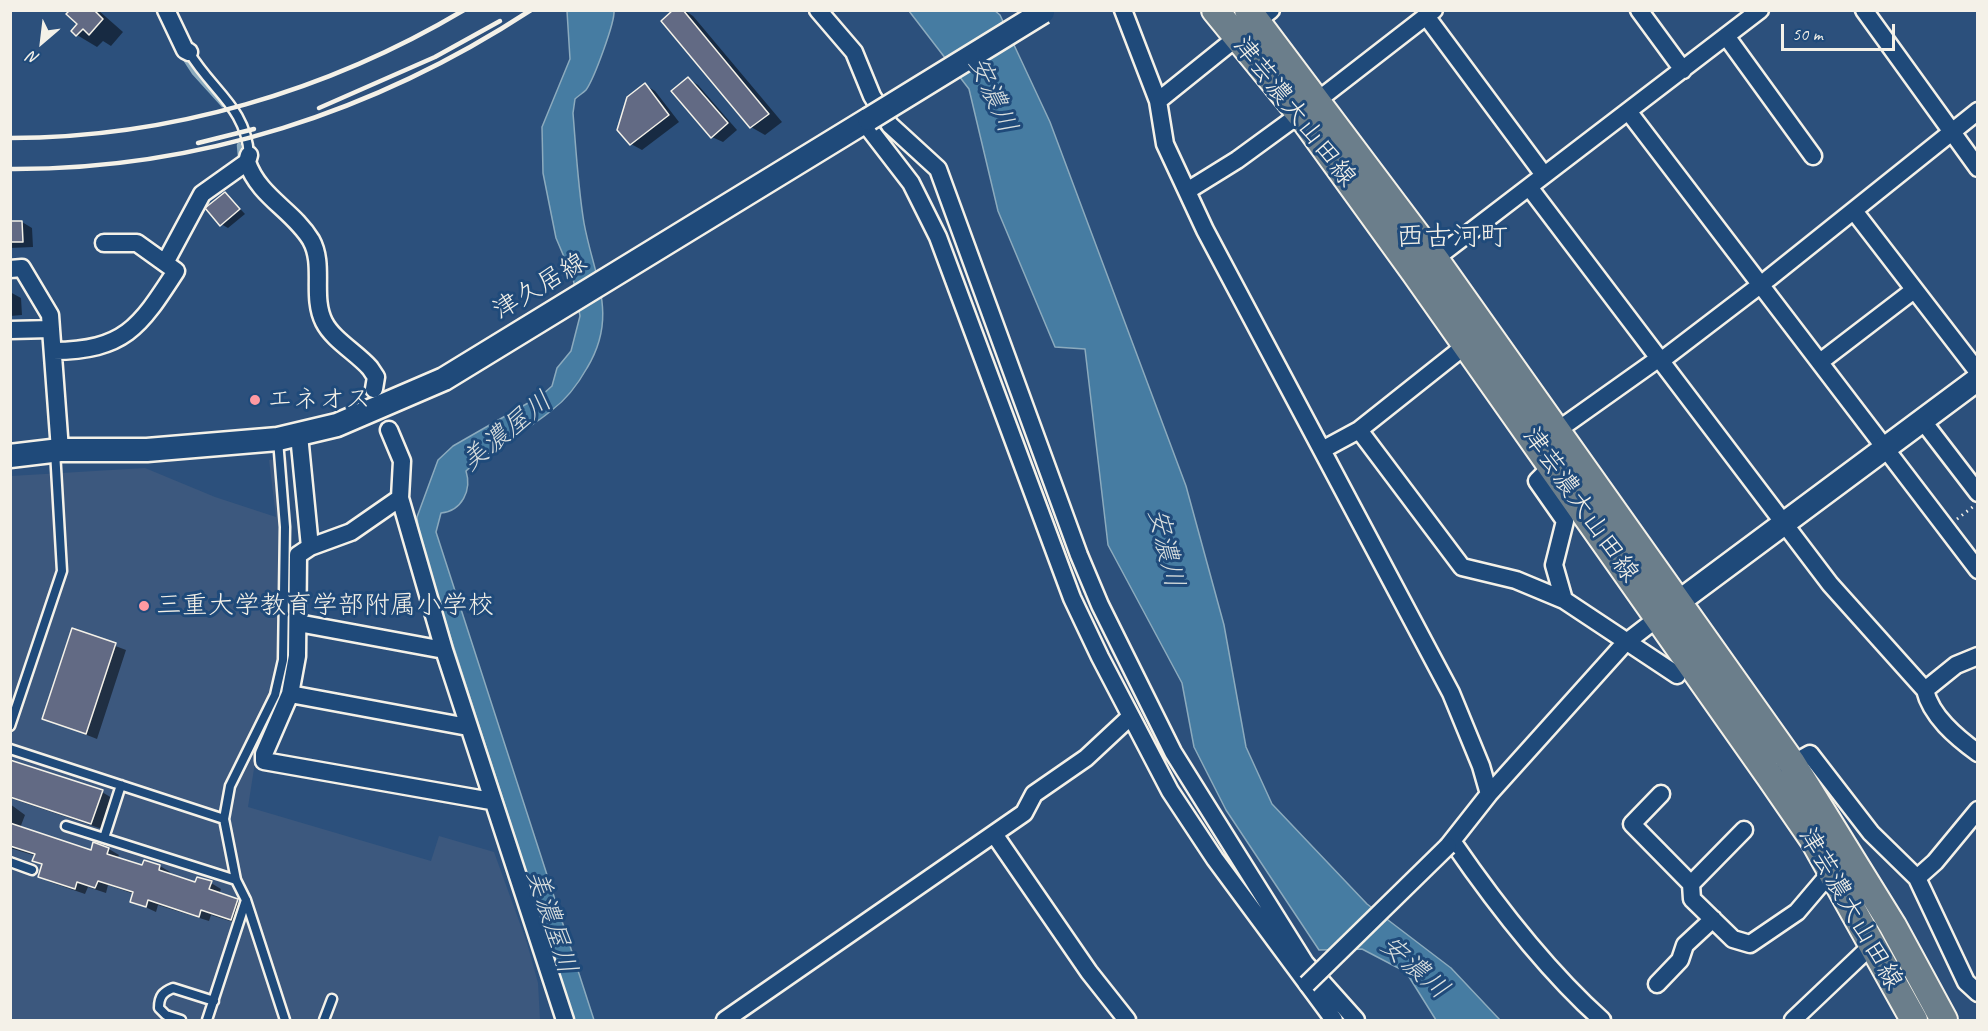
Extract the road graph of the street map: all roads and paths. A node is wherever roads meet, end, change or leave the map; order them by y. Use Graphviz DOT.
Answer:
graph roads {
  1 [pos="166,10"];
  2 [pos="818,10"];
  3 [pos="1123,10"];
  4 [pos="1215,10"];
  5 [pos="1639,10"];
  6 [pos="1760,10"];
  7 [pos="1864,10"];
  8 [pos="1044,11"];
  9 [pos="1430,13"];
  10 [pos="1259,14"];
  11 [pos="1237,36"];
  12 [pos="1726,36"];
  13 [pos="189,52"];
  14 [pos="1683,69"];
  15 [pos="1158,101"];
  16 [pos="1308,106"];
  17 [pos="1628,111"];
  18 [pos="1977,111"];
  19 [pos="867,120"];
  20 [pos="1951,132"];
  21 [pos="1813,156"];
  22 [pos="248,159"];
  23 [pos="1977,168"];
  24 [pos="1544,175"];
  25 [pos="1529,187"];
  26 [pos="1187,191"];
  27 [pos="1854,211"];
  28 [pos="104,243"];
  29 [pos="165,263"];
  30 [pos="1425,266"];
  31 [pos="10,268"];
  32 [pos="1760,284"];
  33 [pos="1914,290"];
  34 [pos="51,329"];
  35 [pos="10,330"];
  36 [pos="1466,345"];
  37 [pos="53,351"];
  38 [pos="1660,359"];
  39 [pos="1820,362"];
  40 [pos="1977,372"];
  41 [pos="1977,379"];
  42 [pos="374,389"];
  43 [pos="1922,420"];
  44 [pos="389,430"];
  45 [pos="1359,430"];
  46 [pos="1558,430"];
  47 [pos="289,437"];
  48 [pos="1885,448"];
  49 [pos="1322,450"];
  50 [pos="58,451"];
  51 [pos="10,456"];
  52 [pos="1552,466"];
  53 [pos="1977,493"];
  54 [pos="400,498"];
  55 [pos="1977,503"];
  56 [pos="1784,523"];
  57 [pos="1945,527"];
  58 [pos="310,547"];
  59 [pos="1977,570"];
  60 [pos="1564,600"];
  61 [pos="1669,609"];
  62 [pos="298,623"];
  63 [pos="1627,642"];
  64 [pos="444,650"];
  65 [pos="1977,656"];
  66 [pos="1677,675"];
  67 [pos="1925,690"];
  68 [pos="290,694"];
  69 [pos="1130,717"];
  70 [pos="10,726"];
  71 [pos="468,727"];
  72 [pos="10,749"];
  73 [pos="1977,753"];
  74 [pos="1792,763"];
  75 [pos="1770,777"];
  76 [pos="121,785"];
  77 [pos="1489,794"];
  78 [pos="1661,794"];
  79 [pos="491,801"];
  80 [pos="1977,810"];
  81 [pos="224,819"];
  82 [pos="66,826"];
  83 [pos="1744,830"];
  84 [pos="994,834"];
  85 [pos="104,838"];
  86 [pos="1450,843"];
  87 [pos="10,861"];
  88 [pos="32,870"];
  89 [pos="1831,872"];
  90 [pos="1917,878"];
  91 [pos="236,880"];
  92 [pos="1691,884"];
  93 [pos="246,900"];
  94 [pos="1713,919"];
  95 [pos="1872,945"];
  96 [pos="1306,984"];
  97 [pos="1657,984"];
  98 [pos="1977,993"];
  99 [pos="332,999"];
  100 [pos="214,1001"];
  101 [pos="181,1020"];
  102 [pos="207,1020"];
  103 [pos="285,1020"];
  104 [pos="324,1020"];
  105 [pos="565,1020"];
  106 [pos="725,1020"];
  107 [pos="1127,1020"];
  108 [pos="1334,1020"];
  109 [pos="1356,1020"];
  110 [pos="1602,1020"];
  111 [pos="1793,1020"];
  112 [pos="1914,1020"];
  113 [pos="1944,1020"];
  1 -- 13 [label="street"];
  2 -- 109 [label="street"];
  3 -- 15 [label="street"];
  4 -- 11 [label="main road, 津芸濃大山田線"];
  5 -- 14 [label="street"];
  6 -- 12 [label="street"];
  7 -- 20 [label="street"];
  8 -- 19 [label="main road, 津久居線, bridge"];
  9 -- 16 [label="street"];
  9 -- 24 [label="street"];
  10 -- 11 [label="street"];
  10 -- 16 [label="main road, 津芸濃大山田線"];
  11 -- 15 [label="street"];
  11 -- 16 [label="main road, 津芸濃大山田線"];
  12 -- 14 [label="street"];
  12 -- 21 [label="street"];
  13 -- 22 [label="lane"];
  14 -- 17 [label="street"];
  15 -- 26 [label="street"];
  16 -- 26 [label="street"];
  16 -- 30 [label="main road, 津芸濃大山田線"];
  17 -- 24 [label="street"];
  17 -- 32 [label="street"];
  18 -- 20 [label="street"];
  19 -- 47 [label="main road, 津久居線"];
  19 -- 69 [label="street"];
  20 -- 23 [label="street"];
  20 -- 27 [label="street"];
  22 -- 29 [label="street"];
  22 -- 42 [label="street"];
  24 -- 25 [label="street"];
  25 -- 30 [label="street"];
  25 -- 38 [label="street"];
  26 -- 49 [label="street"];
  27 -- 32 [label="street"];
  27 -- 33 [label="street"];
  28 -- 29 [label="street"];
  29 -- 37 [label="street"];
  30 -- 36 [label="main road, 津芸濃大山田線"];
  30 -- 46 [label="main road, 津芸濃大山田線"];
  31 -- 34 [label="street"];
  32 -- 38 [label="street"];
  32 -- 39 [label="street"];
  33 -- 39 [label="street"];
  33 -- 40 [label="street"];
  34 -- 35 [label="street"];
  34 -- 37 [label="street"];
  36 -- 45 [label="street"];
  36 -- 52 [label="main road, 津芸濃大山田線"];
  37 -- 50 [label="street"];
  38 -- 46 [label="street"];
  38 -- 56 [label="street"];
  39 -- 48 [label="street"];
  41 -- 43 [label="main road"];
  43 -- 48 [label="main road"];
  43 -- 53 [label="street"];
  44 -- 54 [label="street"];
  45 -- 49 [label="street"];
  45 -- 60 [label="street"];
  46 -- 52 [label="street"];
  46 -- 61 [label="main road, 津芸濃大山田線"];
  47 -- 50 [label="main road, 津久居線"];
  47 -- 58 [label="street"];
  47 -- 81 [label="lane"];
  48 -- 56 [label="main road"];
  48 -- 57 [label="street"];
  49 -- 77 [label="street"];
  50 -- 51 [label="main road, 津久居線"];
  50 -- 70 [label="lane"];
  52 -- 60 [label="street"];
  52 -- 61 [label="main road, 津芸濃大山田線"];
  54 -- 58 [label="street"];
  54 -- 64 [label="street"];
  55 -- 57 [label="path"];
  56 -- 61 [label="main road"];
  56 -- 67 [label="street"];
  57 -- 59 [label="street"];
  58 -- 62 [label="street"];
  60 -- 63 [label="street"];
  61 -- 63 [label="street"];
  61 -- 74 [label="main road, 津芸濃大山田線"];
  61 -- 75 [label="main road, 津芸濃大山田線"];
  62 -- 64 [label="street"];
  62 -- 68 [label="street"];
  63 -- 66 [label="street"];
  63 -- 77 [label="street"];
  64 -- 71 [label="street"];
  65 -- 67 [label="street"];
  67 -- 73 [label="street"];
  68 -- 71 [label="street"];
  68 -- 79 [label="street"];
  69 -- 84 [label="street"];
  69 -- 96 [label="street"];
  71 -- 79 [label="street"];
  72 -- 76 [label="lane"];
  74 -- 75 [label="street"];
  74 -- 90 [label="street"];
  74 -- 113 [label="main road, 津芸濃大山田線"];
  75 -- 89 [label="main road, 津芸濃大山田線"];
  76 -- 81 [label="lane"];
  76 -- 85 [label="lane"];
  77 -- 86 [label="street"];
  78 -- 92 [label="street"];
  79 -- 105 [label="street"];
  80 -- 90 [label="street"];
  81 -- 91 [label="lane"];
  82 -- 85 [label="lane"];
  83 -- 92 [label="street"];
  84 -- 106 [label="street"];
  84 -- 107 [label="street"];
  85 -- 91 [label="lane"];
  86 -- 96 [label="street, bridge"];
  86 -- 110 [label="street"];
  87 -- 88 [label="lane"];
  89 -- 94 [label="street"];
  89 -- 95 [label="main road, 津芸濃大山田線"];
  90 -- 98 [label="street"];
  91 -- 93 [label="lane"];
  92 -- 94 [label="street"];
  93 -- 100 [label="lane"];
  93 -- 103 [label="lane"];
  94 -- 97 [label="street"];
  95 -- 111 [label="street"];
  95 -- 112 [label="main road, 津芸濃大山田線"];
  96 -- 108 [label="street"];
  99 -- 104 [label="lane"];
  100 -- 101 [label="lane"];
  100 -- 102 [label="lane"];
}
